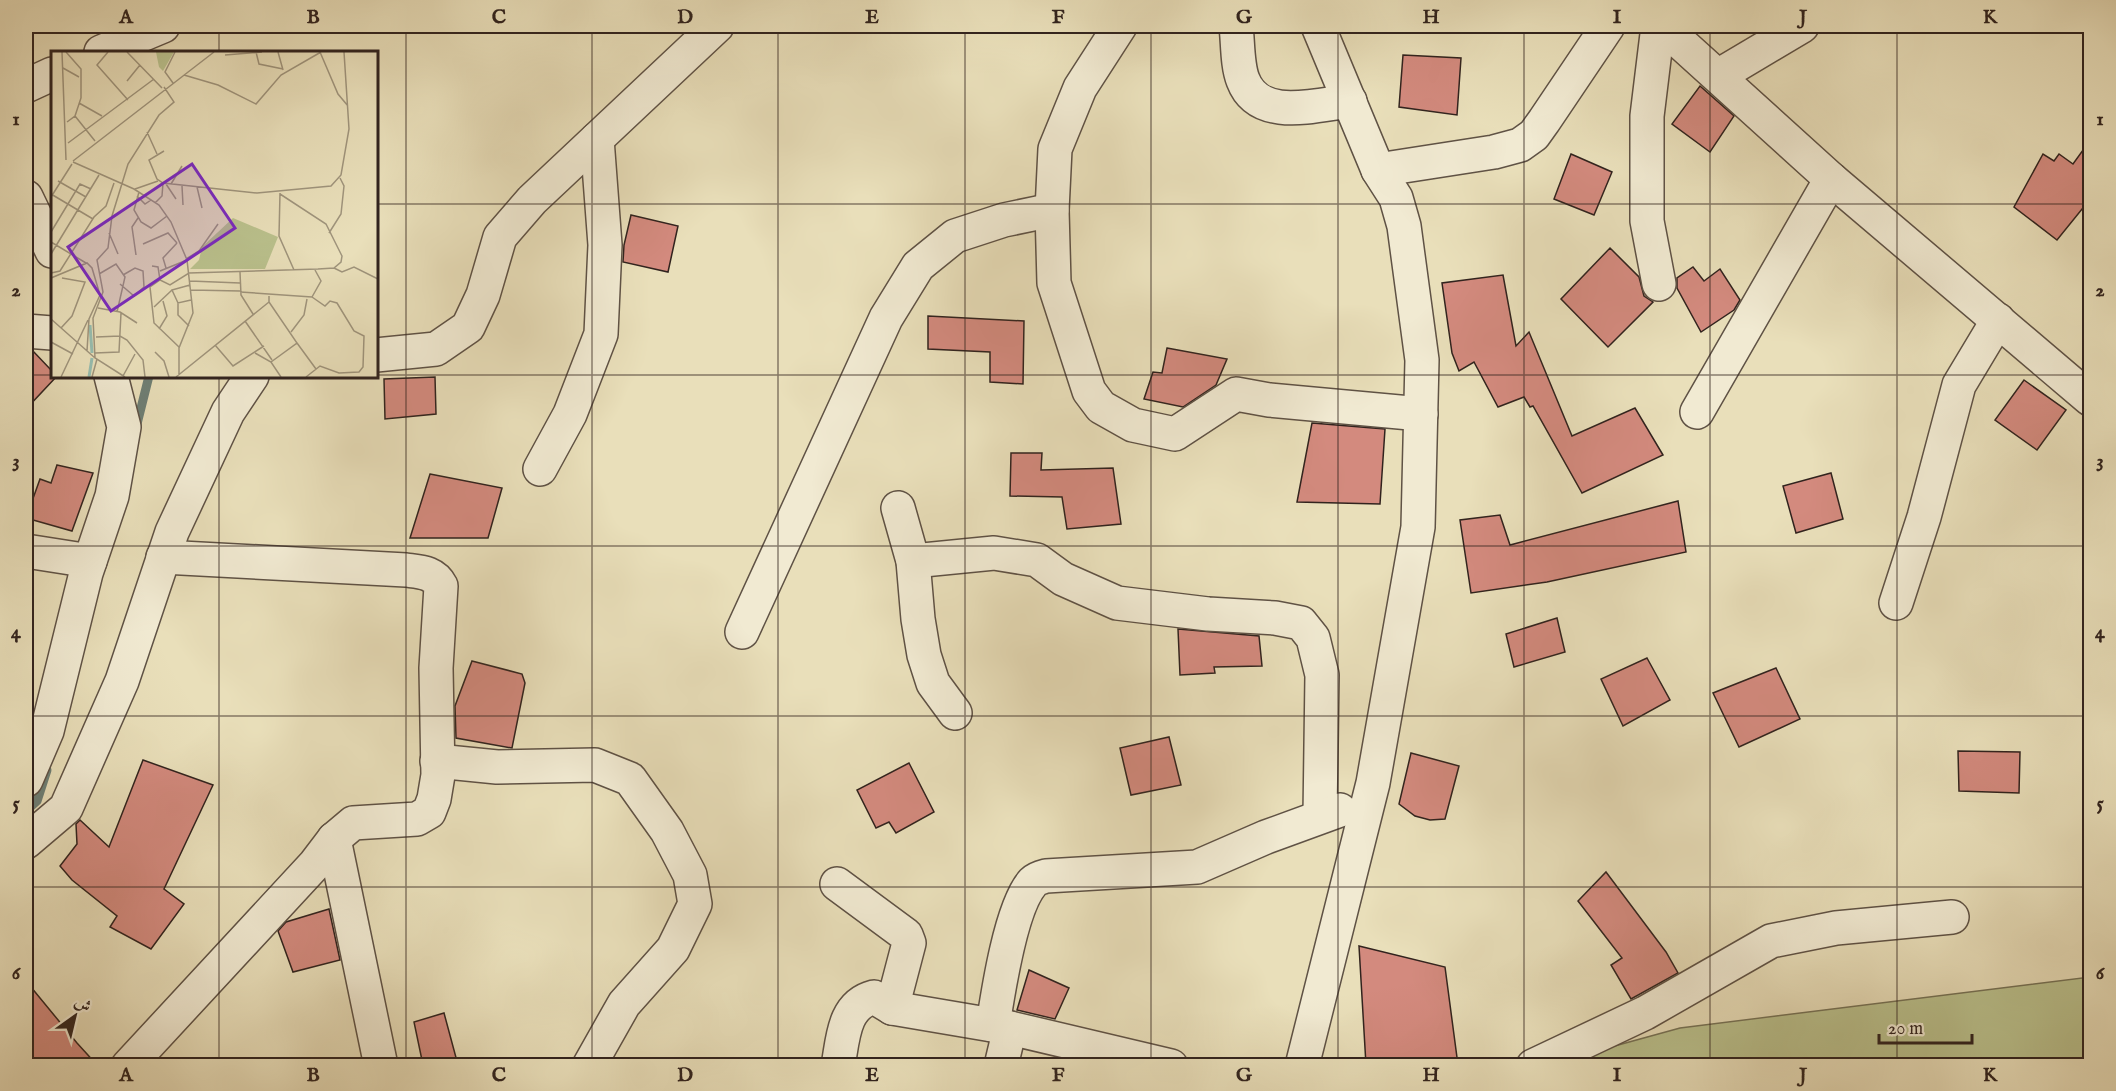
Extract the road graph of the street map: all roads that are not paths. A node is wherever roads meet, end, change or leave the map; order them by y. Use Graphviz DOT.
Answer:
graph roads {
  1 [pos="163,26"];
  2 [pos="717,26"];
  3 [pos="1120,26"];
  4 [pos="1236,26"];
  5 [pos="1318,26"];
  6 [pos="1608,26"];
  7 [pos="1660,26"];
  8 [pos="1802,26"];
  9 [pos="103,51"];
  10 [pos="51,74"];
  11 [pos="1718,76"];
  12 [pos="26,86"];
  13 [pos="1350,101"];
  14 [pos="597,139"];
  15 [pos="1378,170"];
  16 [pos="1831,179"];
  17 [pos="26,197"];
  18 [pos="1052,210"];
  19 [pos="48,242"];
  20 [pos="1659,284"];
  21 [pos="1998,320"];
  22 [pos="26,331"];
  23 [pos="51,333"];
  24 [pos="378,355"];
  25 [pos="112,378"];
  26 [pos="251,378"];
  27 [pos="2091,399"];
  28 [pos="1697,412"];
  29 [pos="1421,414"];
  30 [pos="540,469"];
  31 [pos="898,508"];
  32 [pos="26,551"];
  33 [pos="163,558"];
  34 [pos="90,561"];
  35 [pos="914,561"];
  36 [pos="1896,603"];
  37 [pos="742,632"];
  38 [pos="955,713"];
  39 [pos="438,761"];
  40 [pos="26,780"];
  41 [pos="1368,801"];
  42 [pos="1320,816"];
  43 [pos="334,839"];
  44 [pos="26,842"];
  45 [pos="837,884"];
  46 [pos="1952,917"];
  47 [pos="892,1008"];
  48 [pos="1001,1027"];
  49 [pos="1107,1058"];
  50 [pos="128,1065"];
  51 [pos="381,1065"];
  52 [pos="589,1065"];
  53 [pos="838,1065"];
  54 [pos="1001,1065"];
  55 [pos="1171,1065"];
  56 [pos="1302,1065"];
  57 [pos="1533,1065"];
  1 -- 9 [label="street"];
  2 -- 14 [label="street"];
  3 -- 18 [label="street"];
  4 -- 13 [label="street"];
  5 -- 13 [label="street"];
  6 -- 15 [label="street"];
  7 -- 11 [label="street"];
  7 -- 20 [label="street"];
  8 -- 11 [label="street"];
  10 -- 12 [label="street"];
  11 -- 16 [label="street"];
  13 -- 15 [label="street"];
  14 -- 24 [label="street"];
  14 -- 30 [label="street"];
  15 -- 29 [label="street"];
  16 -- 21 [label="street"];
  16 -- 28 [label="street"];
  17 -- 19 [label="street"];
  18 -- 29 [label="street"];
  18 -- 37 [label="street"];
  21 -- 27 [label="street"];
  21 -- 36 [label="street"];
  22 -- 23 [label="street"];
  25 -- 34 [label="street"];
  26 -- 33 [label="street"];
  29 -- 41 [label="street"];
  31 -- 35 [label="street"];
  32 -- 34 [label="street"];
  33 -- 39 [label="street"];
  33 -- 44 [label="street"];
  34 -- 40 [label="street"];
  35 -- 38 [label="street"];
  35 -- 42 [label="street"];
  39 -- 43 [label="street"];
  39 -- 52 [label="street"];
  41 -- 42 [label="street"];
  41 -- 56 [label="street"];
  42 -- 48 [label="street"];
  43 -- 50 [label="street"];
  43 -- 51 [label="street"];
  45 -- 47 [label="street"];
  46 -- 57 [label="street"];
  47 -- 48 [label="street"];
  47 -- 53 [label="street"];
  48 -- 49 [label="street"];
  48 -- 54 [label="street"];
  49 -- 55 [label="street"];
}
